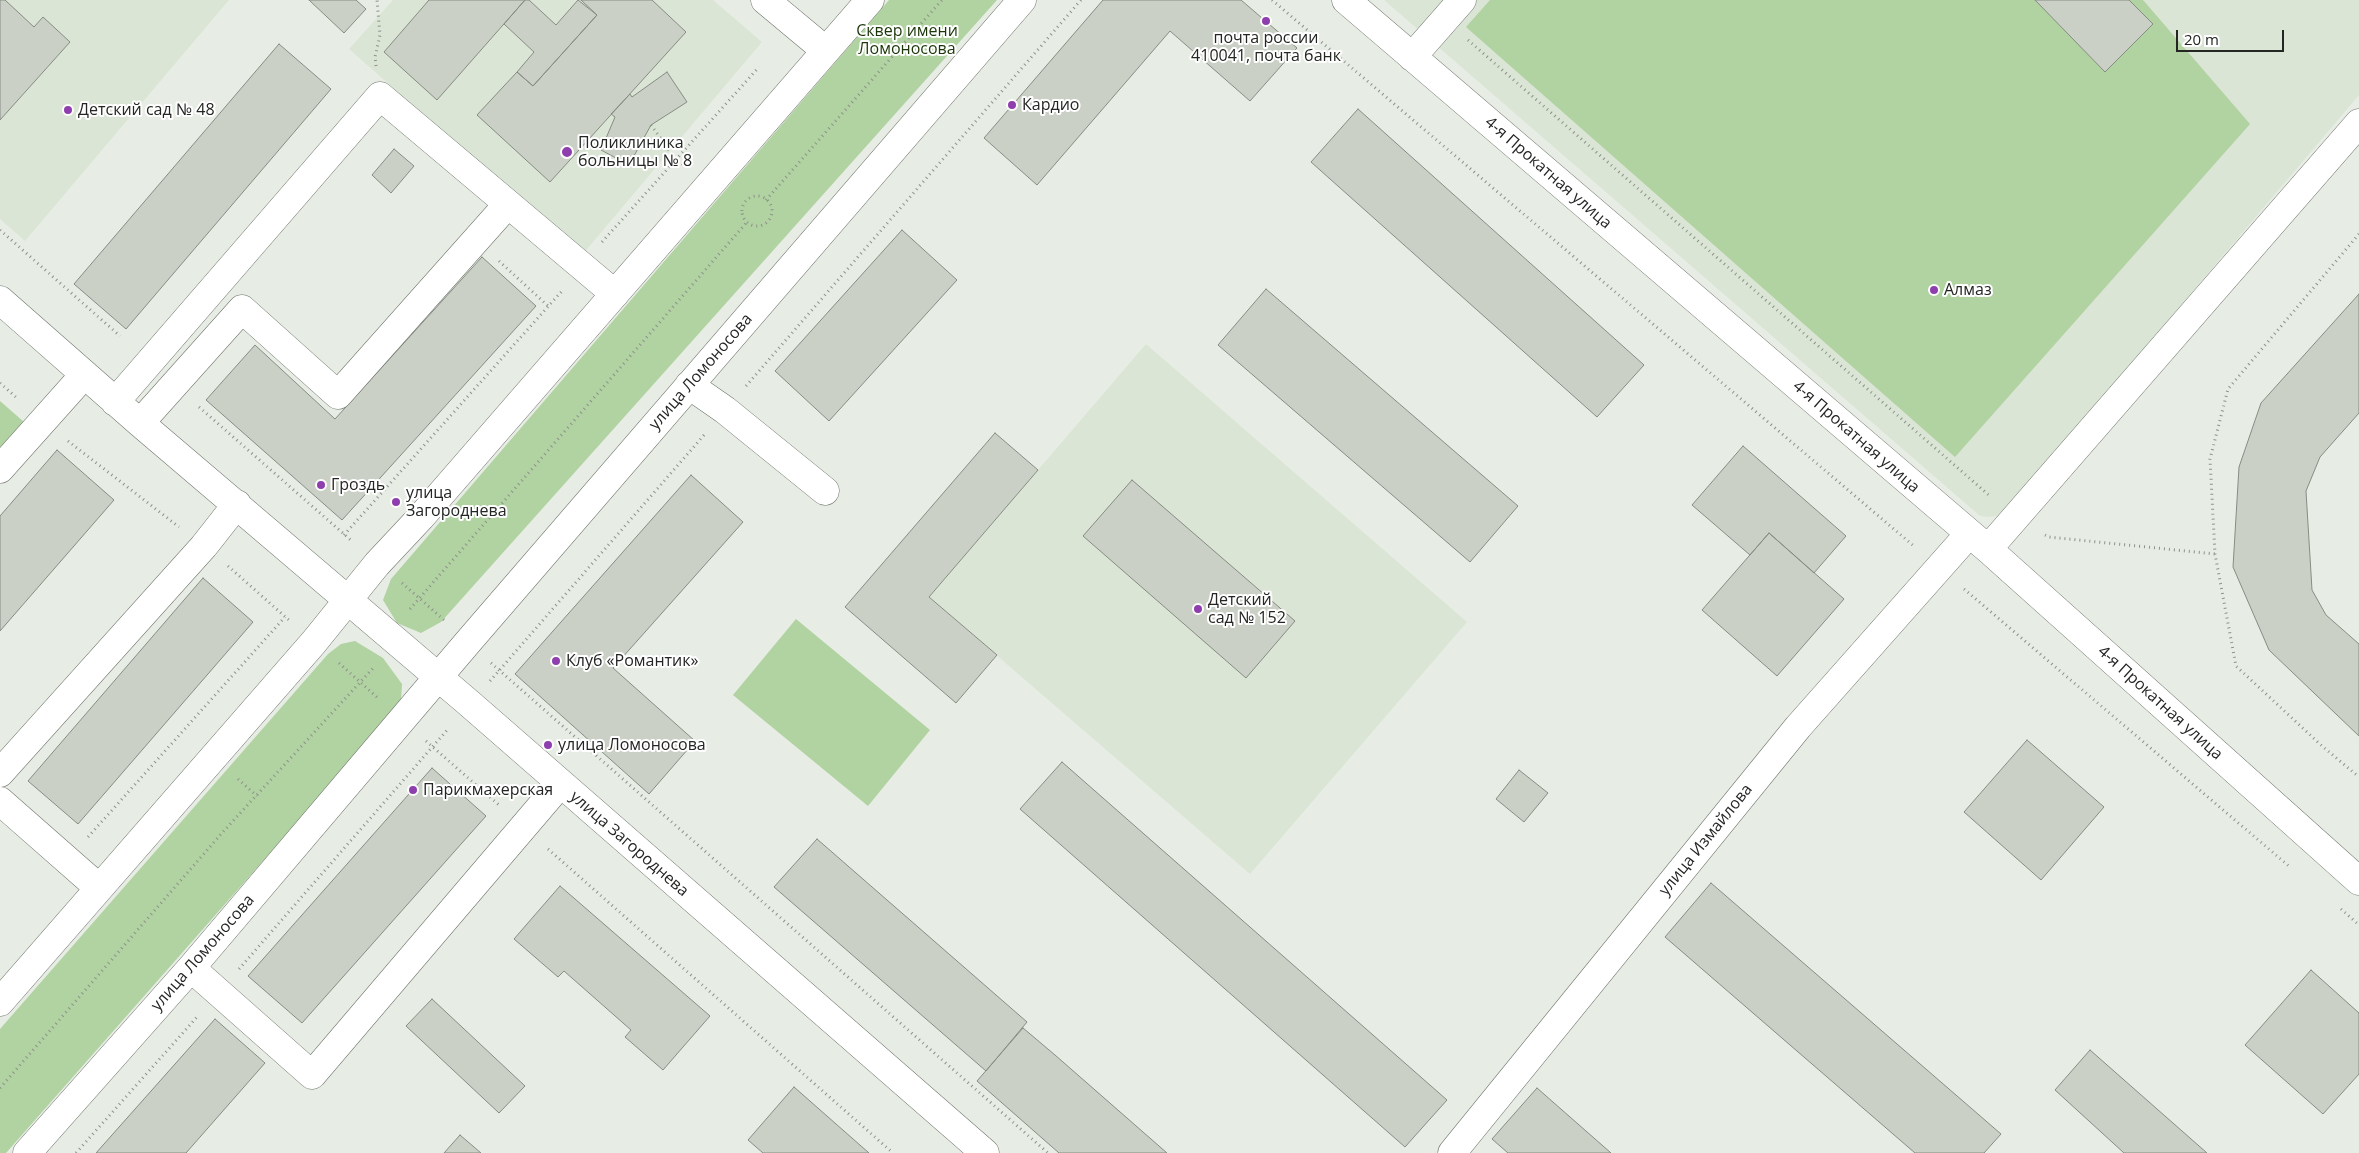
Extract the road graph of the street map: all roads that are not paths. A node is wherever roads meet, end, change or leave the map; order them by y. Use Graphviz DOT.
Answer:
graph roads {
  1 [pos="765,0"];
  2 [pos="870,0"];
  3 [pos="1022,0"];
  4 [pos="1346,0"];
  5 [pos="1453,10"];
  6 [pos="825,50"];
  7 [pos="1412,57"];
  8 [pos="2359,122"];
  9 [pos="508,204"];
  10 [pos="614,294"];
  11 [pos="0,300"];
  12 [pos="84,375"];
  13 [pos="689,385"];
  14 [pos="115,402"];
  15 [pos="140,423"];
  16 [pos="0,469"];
  17 [pos="825,491"];
  18 [pos="237,504"];
  19 [pos="1978,541"];
  20 [pos="347,599"];
  21 [pos="439,678"];
  22 [pos="0,774"];
  23 [pos="560,784"];
  24 [pos="0,801"];
  25 [pos="2359,881"];
  26 [pos="99,888"];
  27 [pos="191,968"];
  28 [pos="0,1002"];
  29 [pos="27,1153"];
  30 [pos="984,1153"];
  31 [pos="1452,1153"];
  1 -- 6 [label="street"];
  2 -- 6 [label="street"];
  3 -- 13 [label="street, улица Ломоносова"];
  4 -- 7 [label="street, 4-я Прокатная улица"];
  5 -- 7 [label="street"];
  6 -- 10 [label="street"];
  7 -- 19 [label="street, 4-я Прокатная улица"];
  8 -- 19 [label="street, улица Измайлова"];
  9 -- 10 [label="street"];
  9 -- 14 [label="street"];
  9 -- 15 [label="street"];
  10 -- 20 [label="street"];
  11 -- 12 [label="street, улица Загороднева"];
  12 -- 14 [label="street, улица Загороднева"];
  12 -- 16 [label="street"];
  13 -- 17 [label="street"];
  13 -- 21 [label="street, улица Ломоносова"];
  14 -- 15 [label="street, улица Загороднева"];
  15 -- 18 [label="street, улица Загороднева"];
  18 -- 20 [label="street, улица Загороднева"];
  18 -- 22 [label="street"];
  19 -- 25 [label="street, 4-я Прокатная улица"];
  19 -- 31 [label="street, улица Измайлова"];
  20 -- 21 [label="street, улица Загороднева"];
  20 -- 26 [label="street"];
  21 -- 23 [label="street, улица Загороднева"];
  21 -- 27 [label="street, улица Ломоносова"];
  23 -- 27 [label="street"];
  23 -- 30 [label="street, улица Загороднева"];
  24 -- 26 [label="street"];
  26 -- 28 [label="street"];
  27 -- 29 [label="street, улица Ломоносова"];
}
